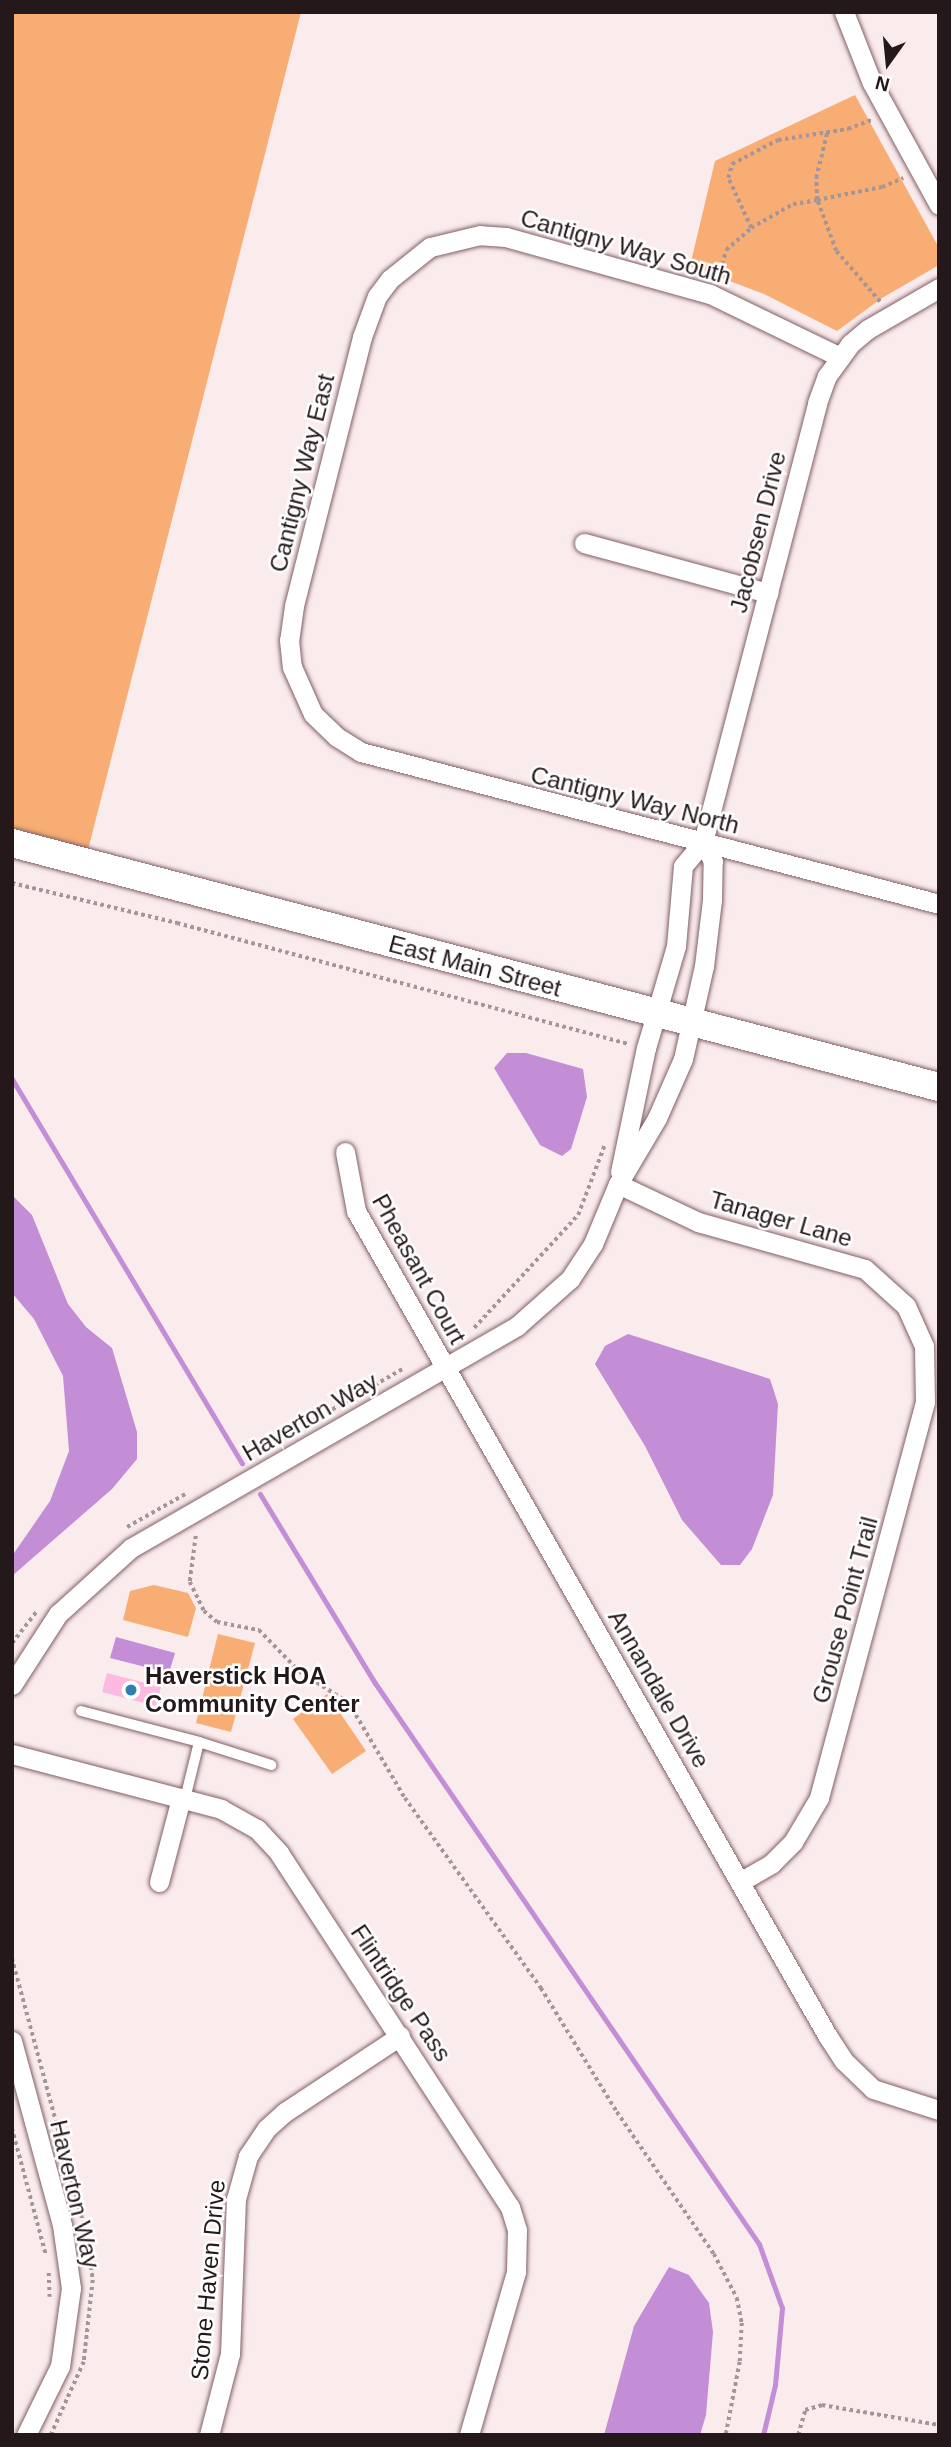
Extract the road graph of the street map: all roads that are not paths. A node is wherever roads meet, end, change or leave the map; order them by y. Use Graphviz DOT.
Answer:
graph roads {
  1 [pos="844,12"];
  2 [pos="939,205"];
  3 [pos="430,247"];
  4 [pos="939,288"];
  5 [pos="840,357"];
  6 [pos="584,543"];
  7 [pos="768,593"];
  8 [pos="325,728"];
  9 [pos="703,842"];
  10 [pos="12,843"];
  11 [pos="939,904"];
  12 [pos="657,1014"];
  13 [pos="691,1023"];
  14 [pos="939,1087"];
  15 [pos="345,1152"];
  16 [pos="618,1184"];
  17 [pos="915,1321"];
  18 [pos="445,1368"];
  19 [pos="12,1685"];
  20 [pos="81,1711"];
  21 [pos="199,1742"];
  22 [pos="12,1754"];
  23 [pos="271,1765"];
  24 [pos="183,1799"];
  25 [pos="741,1881"];
  26 [pos="159,1882"];
  27 [pos="400,2036"];
  28 [pos="12,2041"];
  29 [pos="939,2110"];
  30 [pos="26,2435"];
  31 [pos="209,2435"];
  32 [pos="469,2435"];
  1 -- 2 [label="street"];
  3 -- 5 [label="street, Cantigny Way South"];
  3 -- 8 [label="street, Cantigny Way East"];
  4 -- 5 [label="street, Jacobsen Drive"];
  5 -- 7 [label="street, Jacobsen Drive"];
  6 -- 7 [label="street"];
  7 -- 9 [label="street, Jacobsen Drive"];
  8 -- 9 [label="street, Cantigny Way North"];
  9 -- 11 [label="street, Cantigny Way North"];
  9 -- 12 [label="street, Jacobsen Drive"];
  9 -- 13 [label="street"];
  10 -- 12 [label="main road, East Main Street"];
  12 -- 13 [label="main road, East Main Street"];
  12 -- 16 [label="street, Haverton Way"];
  13 -- 14 [label="main road, East Main Street"];
  13 -- 16 [label="street, Haverton Way"];
  15 -- 18 [label="street, Pheasant Court"];
  16 -- 17 [label="street, Tanager Lane"];
  16 -- 18 [label="street, Haverton Way"];
  17 -- 25 [label="street, Grouse Point Trail"];
  18 -- 19 [label="street, Haverton Way"];
  18 -- 25 [label="street, Annandale Drive"];
  20 -- 21 [label="lane"];
  21 -- 23 [label="lane"];
  21 -- 24 [label="lane"];
  22 -- 24 [label="street, Flintridge Pass"];
  24 -- 26 [label="street"];
  24 -- 27 [label="street, Flintridge Pass"];
  25 -- 29 [label="street, Annandale Drive"];
  27 -- 31 [label="street, Stone Haven Drive"];
  27 -- 32 [label="street, Flintridge Pass"];
  28 -- 30 [label="street, Haverton Way"];
}
